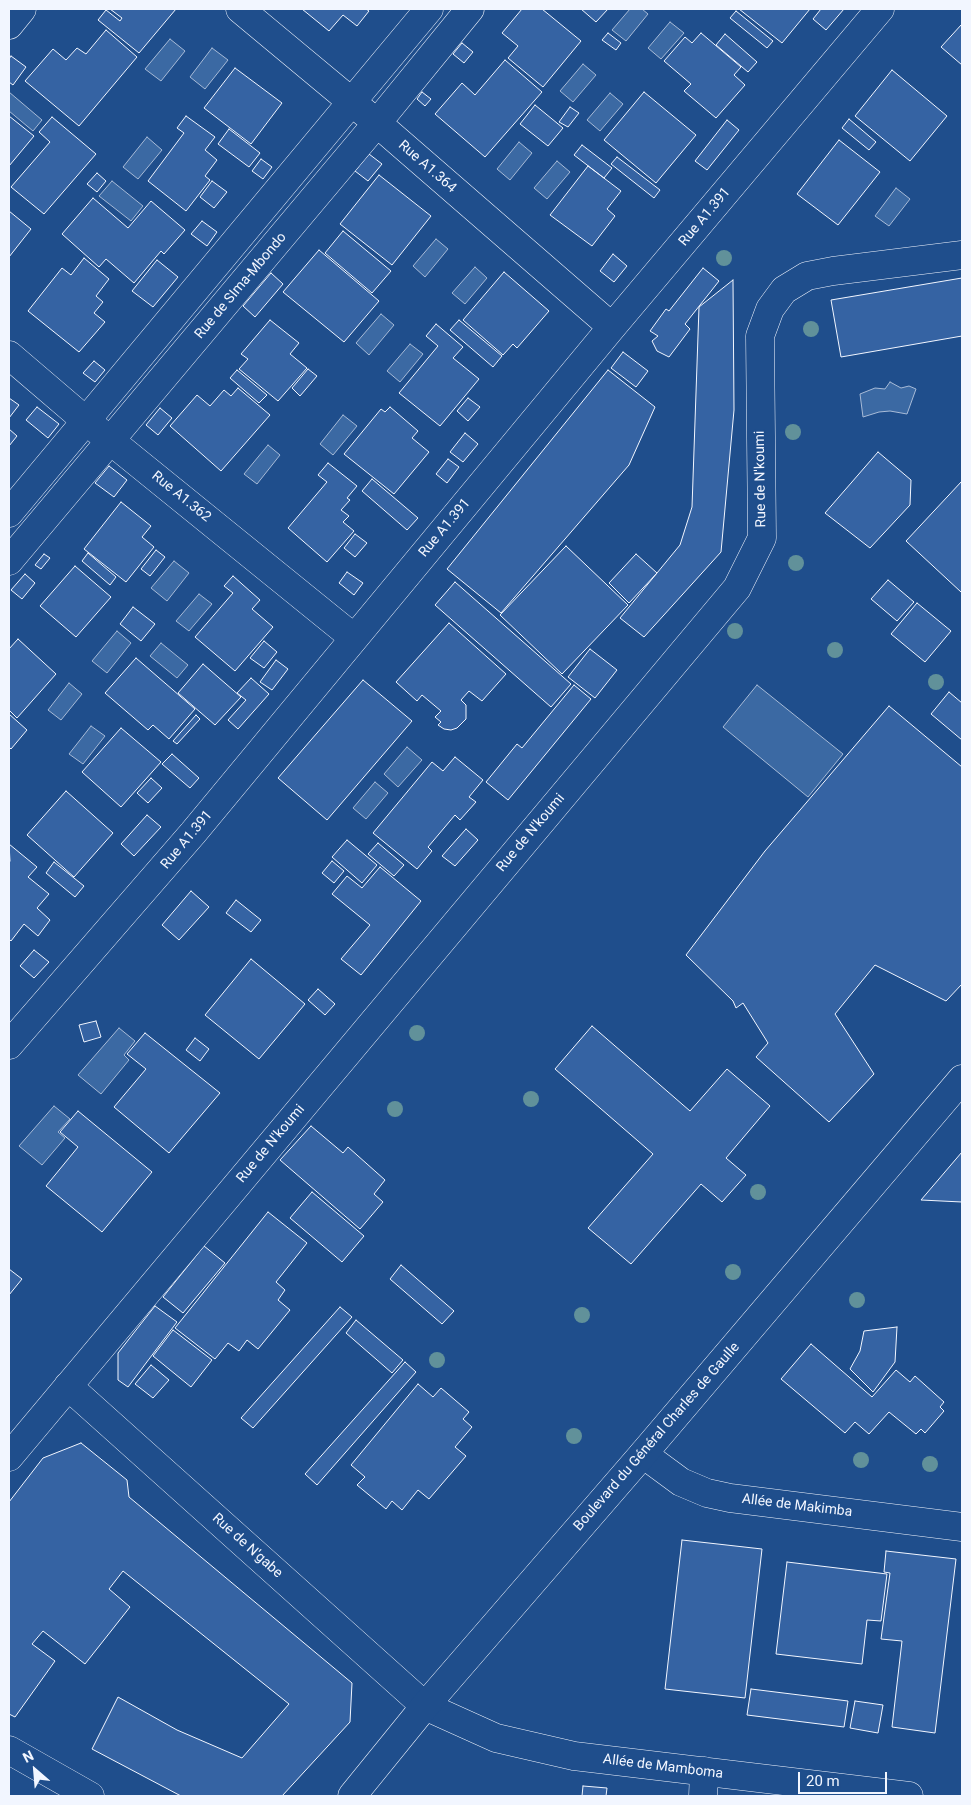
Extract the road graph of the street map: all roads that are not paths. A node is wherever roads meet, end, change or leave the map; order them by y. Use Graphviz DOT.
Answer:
graph roads {
  1 [pos="22,9"];
  2 [pos="240,9"];
  3 [pos="429,9"];
  4 [pos="470,9"];
  5 [pos="880,9"];
  6 [pos="9,25"];
  7 [pos="351,102"];
  8 [pos="377,123"];
  9 [pos="962,255"];
  10 [pos="612,327"];
  11 [pos="9,355"];
  12 [pos="85,420"];
  13 [pos="112,441"];
  14 [pos="9,513"];
  15 [pos="9,561"];
  16 [pos="354,638"];
  17 [pos="9,1045"];
  18 [pos="962,1078"];
  19 [pos="68,1386"];
  20 [pos="643,1454"];
  21 [pos="9,1457"];
  22 [pos="962,1527"];
  23 [pos="425,1706"];
  24 [pos="9,1750"];
  25 [pos="703,1784"];
  26 [pos="356,1794"];
  27 [pos="90,1796"];
  28 [pos="909,1796"];
  1 -- 6 [label="street"];
  2 -- 7 [label="street, Rue A1.364"];
  3 -- 7 [label="street"];
  4 -- 8 [label="street, Rue de SIma-Mbondo"];
  5 -- 10 [label="street, Rue A1.391"];
  7 -- 8 [label="street, Rue A1.364"];
  7 -- 12 [label="street"];
  8 -- 10 [label="street, Rue A1.364"];
  8 -- 13 [label="street, Rue de SIma-Mbondo"];
  9 -- 19 [label="street, Rue de N'koumi"];
  10 -- 16 [label="street, Rue A1.391"];
  11 -- 12 [label="street, Rue A1.362"];
  12 -- 13 [label="street, Rue A1.362"];
  12 -- 14 [label="street"];
  13 -- 15 [label="street, Rue de SIma-Mbondo"];
  13 -- 16 [label="street, Rue A1.362"];
  16 -- 17 [label="street, Rue A1.391"];
  18 -- 20 [label="street, Boulevard du Général Charles de Gaulle"];
  19 -- 21 [label="street, Rue de N'koumi"];
  19 -- 23 [label="street, Rue de N'gabe"];
  20 -- 22 [label="street, Allée de Makimba"];
  20 -- 23 [label="street, Boulevard du Général Charles de Gaulle"];
  23 -- 25 [label="street, Allée de Mamboma"];
  23 -- 26 [label="street, Boulevard du Général Charles de Gaulle"];
  24 -- 27 [label="street"];
  25 -- 28 [label="street, Allée de Mamboma"];
}
